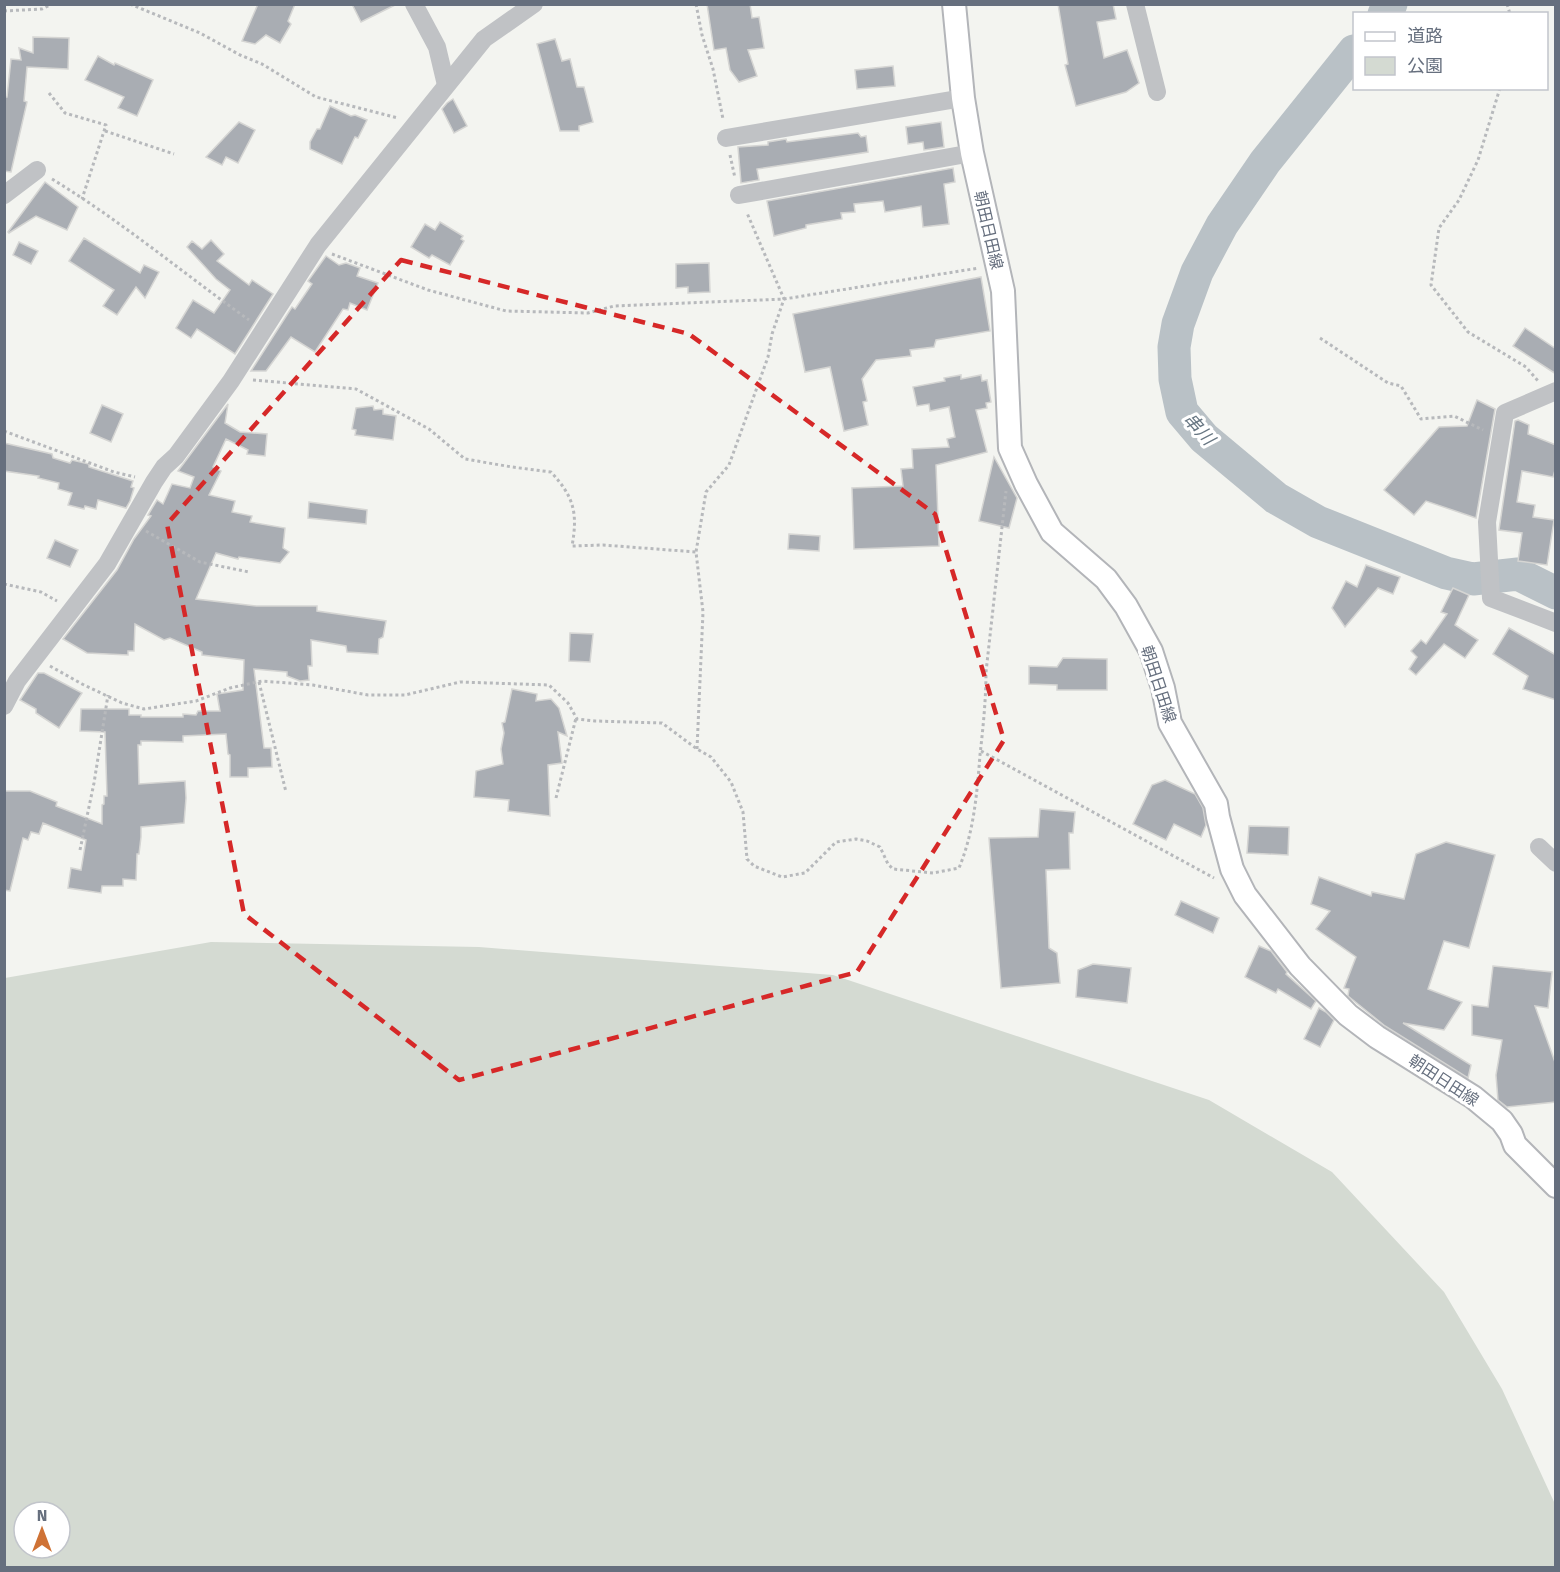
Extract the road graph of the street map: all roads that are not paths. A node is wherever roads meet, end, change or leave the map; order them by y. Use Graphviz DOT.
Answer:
graph roads {
  1 [pos="414,4"];
  2 [pos="534,4"];
  3 [pos="954,4"];
  4 [pos="1135,4"];
  5 [pos="446,85"];
  6 [pos="1157,92"];
  7 [pos="963,98"];
  8 [pos="726,138"];
  9 [pos="972,153"];
  10 [pos="38,170"];
  11 [pos="4,195"];
  12 [pos="739,195"];
  13 [pos="1552,392"];
  14 [pos="1556,623"];
  15 [pos="4,706"];
  16 [pos="1539,847"];
  17 [pos="1556,863"];
  18 [pos="1556,1186"];
  1 -- 5 [label="street"];
  2 -- 5 [label="street"];
  3 -- 7 [label="main road, 朝田日田線"];
  4 -- 6 [label="street"];
  5 -- 15 [label="street"];
  7 -- 8 [label="street"];
  7 -- 9 [label="main road, 朝田日田線"];
  9 -- 12 [label="street"];
  9 -- 18 [label="main road, 朝田日田線"];
  10 -- 11 [label="street"];
  13 -- 14 [label="street"];
  16 -- 17 [label="street"];
}
